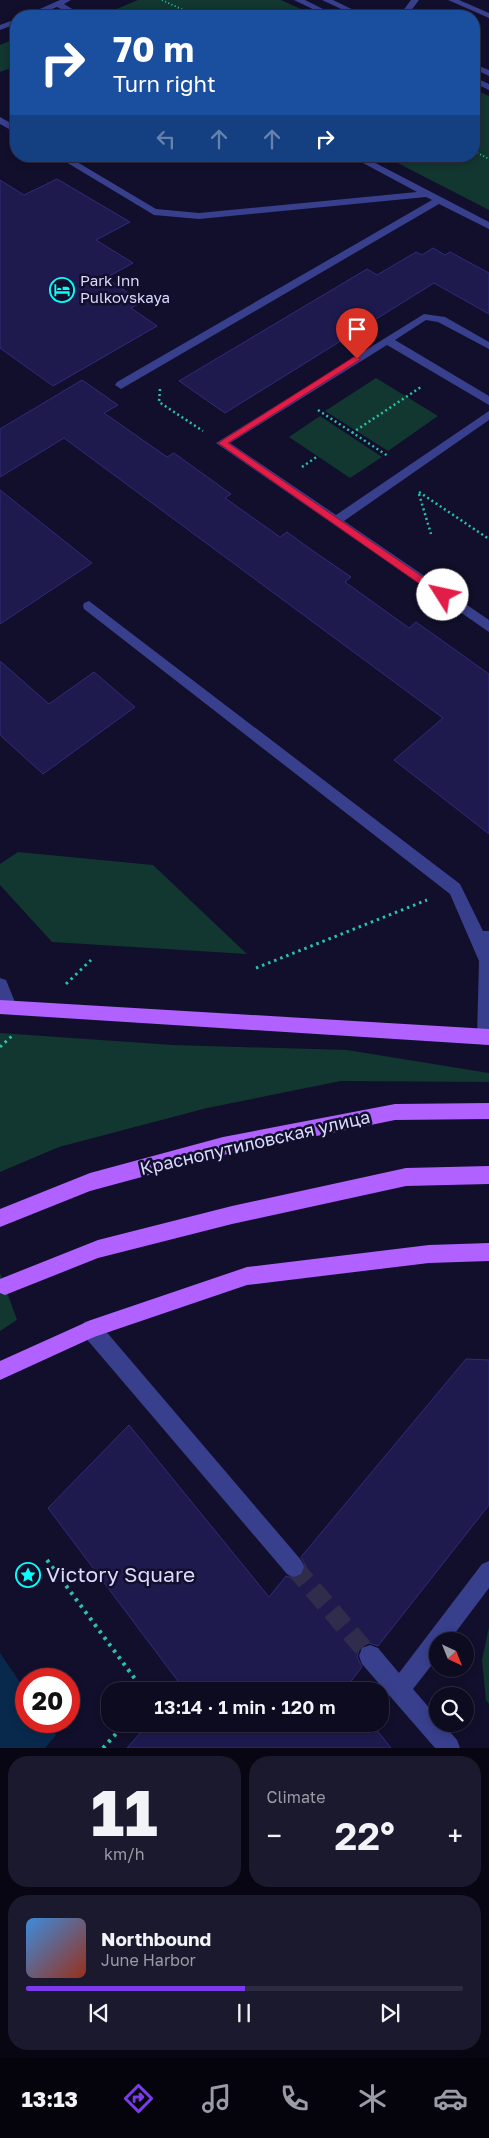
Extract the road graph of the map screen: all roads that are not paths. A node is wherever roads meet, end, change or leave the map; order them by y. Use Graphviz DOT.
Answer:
graph roads {
  1 [pos="67,0"];
  2 [pos="298,0"];
  3 [pos="326,0"];
  4 [pos="415,0"];
  5 [pos="452,0"];
  6 [pos="57,4"];
  7 [pos="42,10"];
  8 [pos="68,10"];
  9 [pos="320,10"];
  10 [pos="348,10"];
  11 [pos="407,10"];
  12 [pos="475,10"];
  13 [pos="70,162"];
  14 [pos="366,162"];
  15 [pos="428,194"];
  16 [pos="439,200"];
  17 [pos="489,226"];
  18 [pos="387,340"];
  19 [pos="489,346"];
  20 [pos="121,386"];
  21 [pos="489,401"];
  22 [pos="489,415"];
  23 [pos="336,521"];
  24 [pos="89,606"];
  25 [pos="489,627"];
  26 [pos="485,939"];
  27 [pos="488,961"];
  28 [pos="0,985"];
  29 [pos="5,1007"];
  30 [pos="487,1037"];
  31 [pos="489,1111"];
  32 [pos="489,1175"];
  33 [pos="0,1218"];
  34 [pos="489,1252"];
  35 [pos="4,1286"];
  36 [pos="91,1329"];
  37 [pos="0,1371"];
  38 [pos="294,1567"];
  39 [pos="489,1571"];
  40 [pos="370,1656"];
  41 [pos="399,1690"];
  42 [pos="449,1748"];
  1 -- 6 [label="street"];
  2 -- 9 [label="street"];
  3 -- 10 [label="street"];
  4 -- 11 [label="street"];
  5 -- 12 [label="street"];
  6 -- 7 [label="street"];
  6 -- 8 [label="street"];
  13 -- 15 [label="street"];
  14 -- 15 [label="street"];
  15 -- 16 [label="street"];
  16 -- 17 [label="street"];
  16 -- 20 [label="street"];
  18 -- 19 [label="street"];
  18 -- 21 [label="street"];
  18 -- 23 [label="street"];
  22 -- 23 [label="street"];
  23 -- 25 [label="street"];
  24 -- 26 [label="street"];
  26 -- 27 [label="street"];
  27 -- 30 [label="street"];
  28 -- 29 [label="street"];
  29 -- 30 [label="main road"];
  31 -- 33 [label="main road, Краснопутиловская улица"];
  32 -- 35 [label="main road"];
  34 -- 36 [label="main road"];
  36 -- 37 [label="main road"];
  36 -- 38 [label="street"];
  39 -- 41 [label="street"];
  40 -- 41 [label="street"];
  41 -- 42 [label="street"];
}
